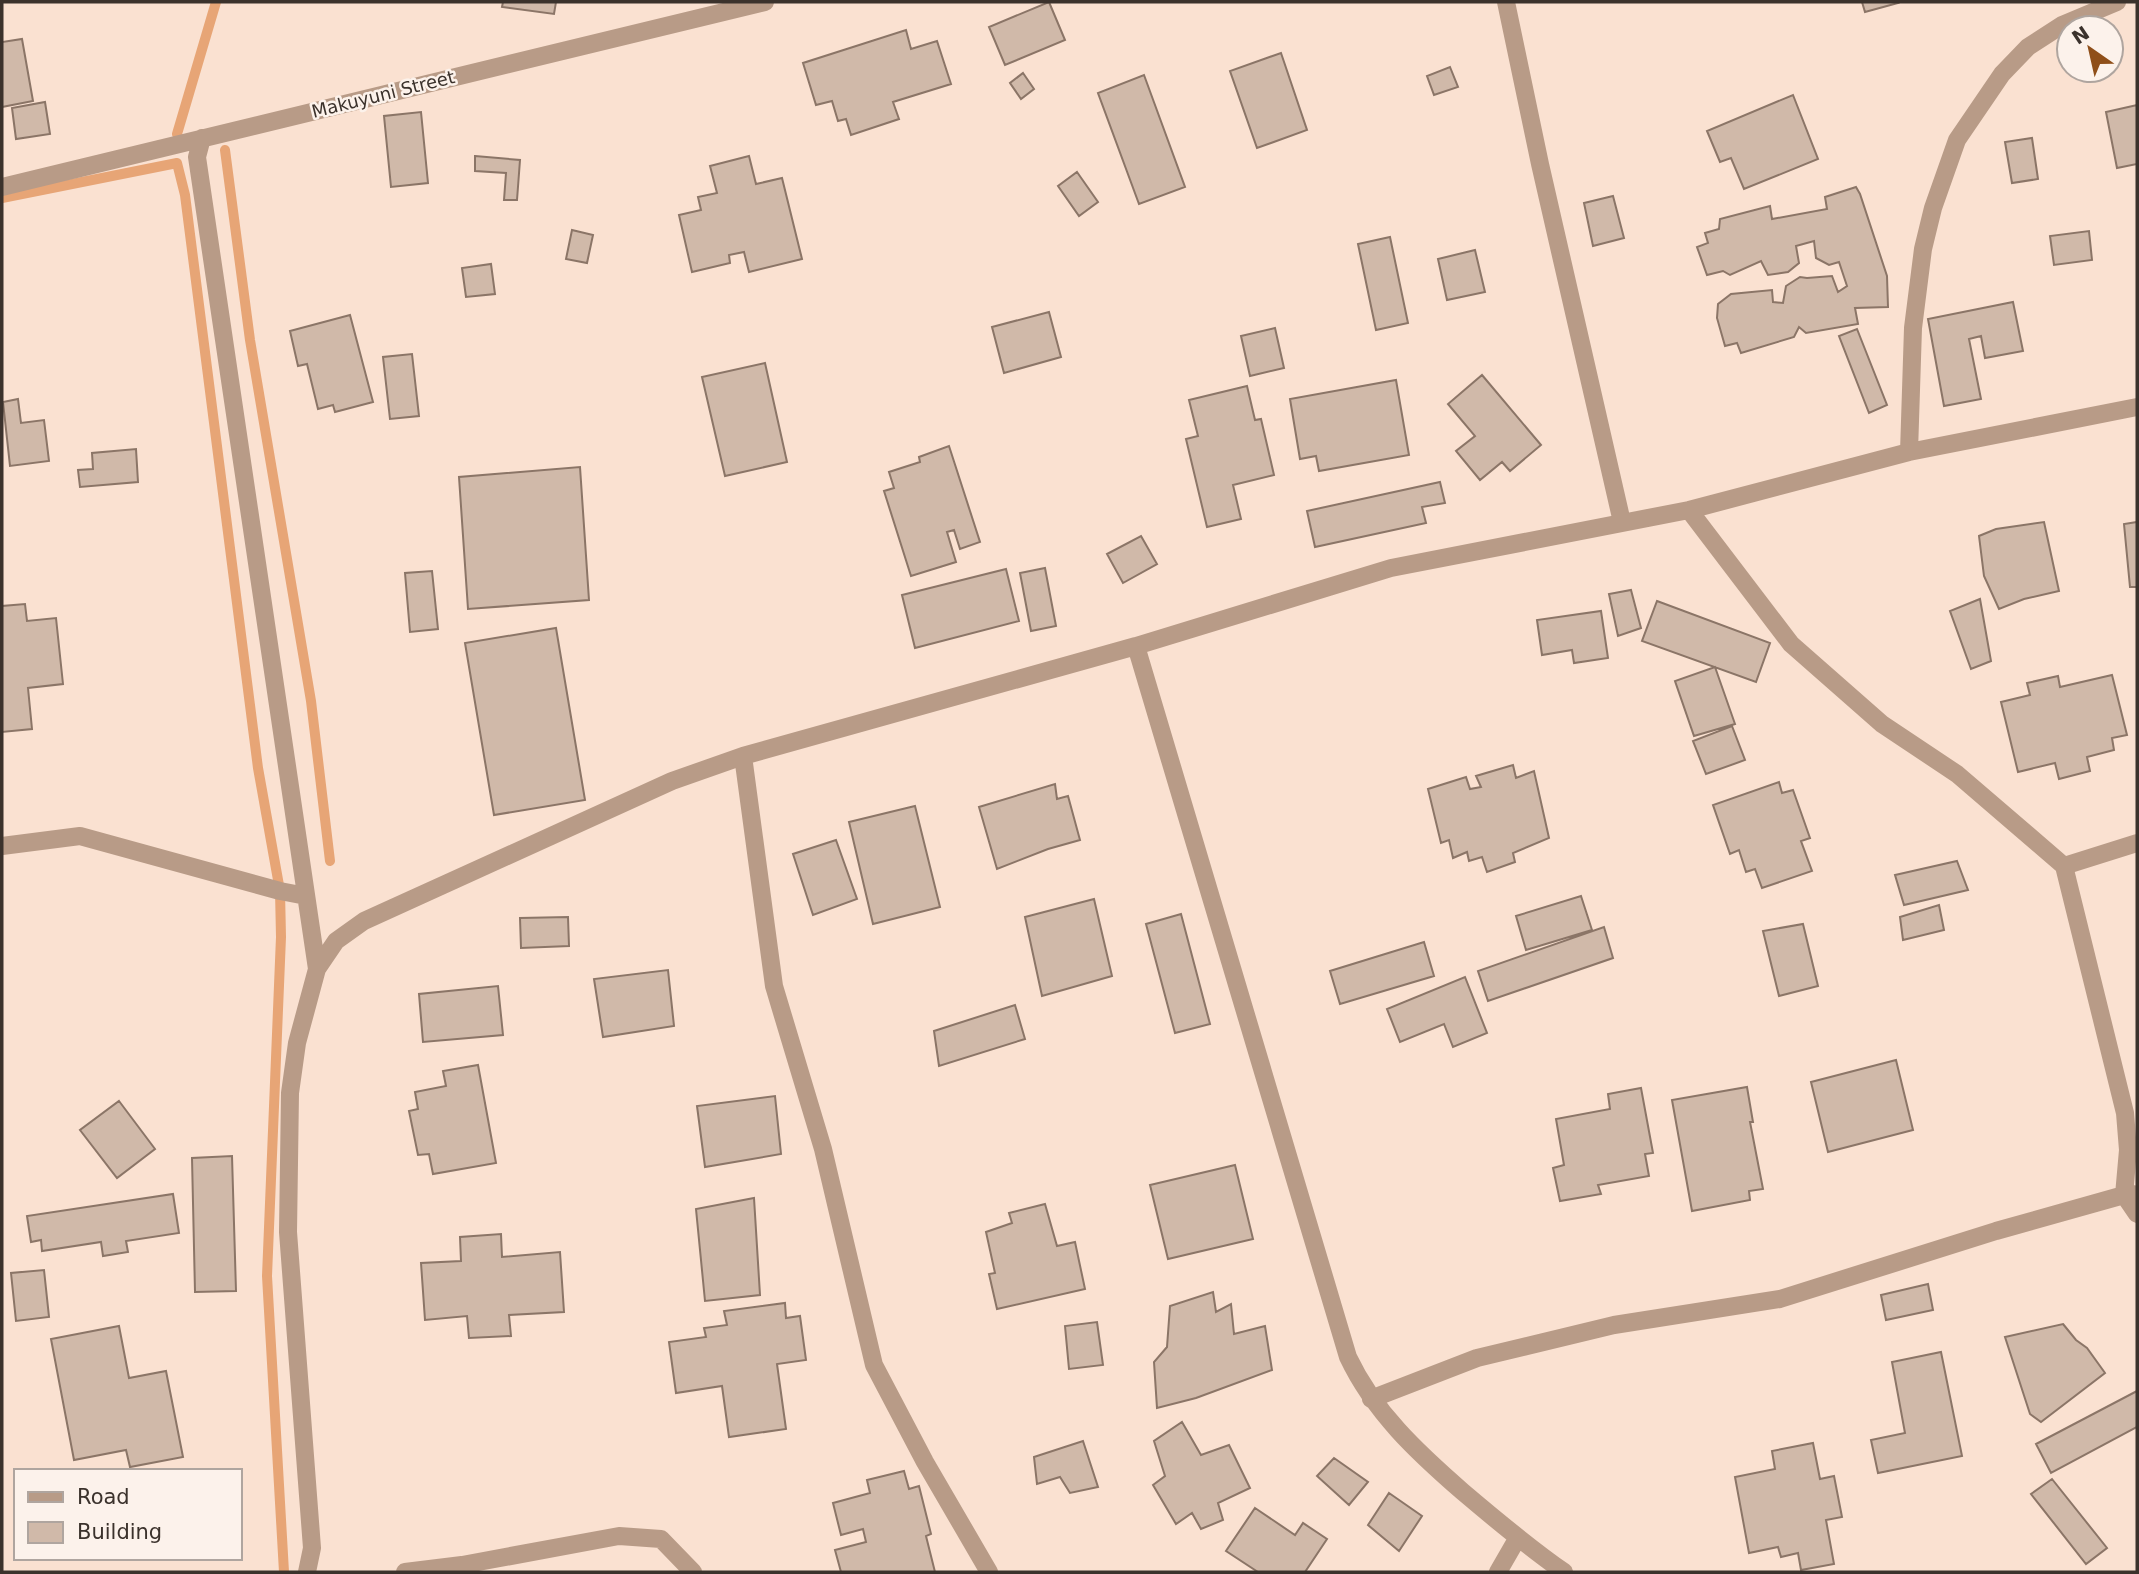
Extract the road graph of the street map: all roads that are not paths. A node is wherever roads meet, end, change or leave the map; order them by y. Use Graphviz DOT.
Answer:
graph roads {
  1 [pos="765,2"];
  2 [pos="1506,2"];
  3 [pos="2117,2"];
  4 [pos="202,138"];
  5 [pos="2,187"];
  6 [pos="2137,407"];
  7 [pos="1909,452"];
  8 [pos="1689,510"];
  9 [pos="1622,522"];
  10 [pos="1136,646"];
  11 [pos="743,756"];
  12 [pos="2137,843"];
  13 [pos="2,846"];
  14 [pos="2064,866"];
  15 [pos="306,896"];
  16 [pos="317,969"];
  17 [pos="2130,1195"];
  18 [pos="2137,1214"];
  19 [pos="1371,1399"];
  20 [pos="1517,1539"];
  21 [pos="307,1572"];
  22 [pos="405,1572"];
  23 [pos="693,1572"];
  24 [pos="989,1572"];
  25 [pos="1498,1572"];
  26 [pos="1564,1572"];
  1 -- 4 [label="street, Makuyuni Street"];
  2 -- 9 [label="street"];
  3 -- 7 [label="street"];
  4 -- 5 [label="street, Makuyuni Street"];
  4 -- 15 [label="street"];
  6 -- 7 [label="street"];
  7 -- 8 [label="street"];
  8 -- 9 [label="street"];
  8 -- 14 [label="street"];
  9 -- 10 [label="street"];
  10 -- 11 [label="street"];
  10 -- 19 [label="street"];
  11 -- 16 [label="street"];
  11 -- 24 [label="street"];
  12 -- 14 [label="street"];
  13 -- 15 [label="street"];
  14 -- 17 [label="street"];
  15 -- 16 [label="street"];
  16 -- 21 [label="street"];
  17 -- 18 [label="street"];
  17 -- 19 [label="street"];
  19 -- 20 [label="street"];
  20 -- 25 [label="street"];
  20 -- 26 [label="street"];
  22 -- 23 [label="street"];
}
